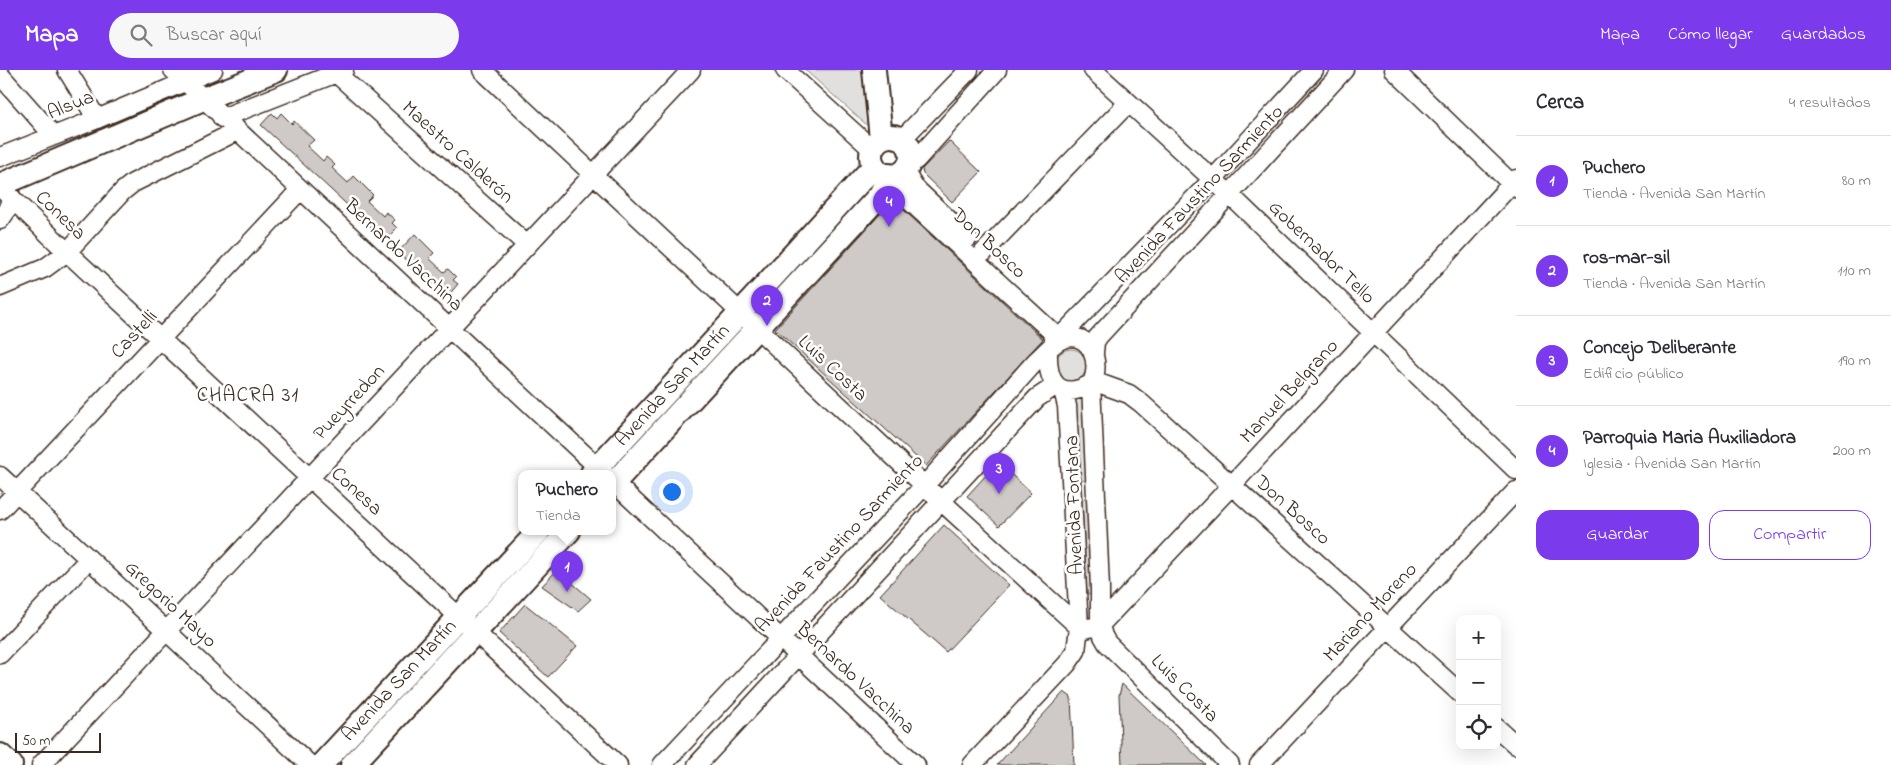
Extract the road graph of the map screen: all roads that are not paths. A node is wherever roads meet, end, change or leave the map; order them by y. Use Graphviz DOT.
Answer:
graph roads {
  1 [pos="67,70"];
  2 [pos="212,70"];
  3 [pos="276,70"];
  4 [pos="482,70"];
  5 [pos="691,70"];
  6 [pos="785,70"];
  7 [pos="874,70"];
  8 [pos="886,70"];
  9 [pos="968,70"];
  10 [pos="997,70"];
  11 [pos="1093,70"];
  12 [pos="1314,70"];
  13 [pos="1344,70"];
  14 [pos="1394,70"];
  15 [pos="340,72"];
  16 [pos="0,75"];
  17 [pos="179,76"];
  18 [pos="203,99"];
  19 [pos="1128,103"];
  20 [pos="222,118"];
  21 [pos="97,119"];
  22 [pos="237,132"];
  23 [pos="54,136"];
  24 [pos="0,157"];
  25 [pos="891,158"];
  26 [pos="593,175"];
  27 [pos="1213,179"];
  28 [pos="1515,184"];
  29 [pos="4,190"];
  30 [pos="300,190"];
  31 [pos="1230,195"];
  32 [pos="0,220"];
  33 [pos="528,245"];
  34 [pos="67,252"];
  35 [pos="983,253"];
  36 [pos="0,287"];
  37 [pos="740,313"];
  38 [pos="449,329"];
  39 [pos="757,329"];
  40 [pos="1374,332"];
  41 [pos="160,339"];
  42 [pos="1060,341"];
  43 [pos="1094,353"];
  44 [pos="1092,383"];
  45 [pos="1059,388"];
  46 [pos="598,470"];
  47 [pos="611,470"];
  48 [pos="612,470"];
  49 [pos="1516,470"];
  50 [pos="0,476"];
  51 [pos="310,478"];
  52 [pos="924,485"];
  53 [pos="1232,485"];
  54 [pos="616,487"];
  55 [pos="1516,491"];
  56 [pos="17,492"];
  57 [pos="940,500"];
  58 [pos="0,510"];
  59 [pos="535,535"];
  60 [pos="566,535"];
  61 [pos="89,559"];
  62 [pos="459,617"];
  63 [pos="1090,626"];
  64 [pos="1388,626"];
  65 [pos="166,631"];
  66 [pos="475,632"];
  67 [pos="781,639"];
  68 [pos="0,654"];
  69 [pos="798,655"];
  70 [pos="1456,689"];
  71 [pos="1501,732"];
  72 [pos="1516,745"];
  73 [pos="0,755"];
  74 [pos="10,765"];
  75 [pos="41,765"];
  76 [pos="310,765"];
  77 [pos="321,765"];
  78 [pos="352,765"];
  79 [pos="618,765"];
  80 [pos="662,765"];
  81 [pos="697,765"];
  82 [pos="916,765"];
  83 [pos="972,765"];
  84 [pos="1230,765"];
  85 [pos="1259,765"];
  1 -- 21 [label="street"];
  2 -- 17 [label="street, Alsua"];
  3 -- 18 [label="main road"];
  4 -- 26 [label="street, Luis Costa"];
  5 -- 26 [label="street, Pueyrredon"];
  6 -- 25 [label="street, Don Bosco"];
  7 -- 25 [label="main road"];
  8 -- 25 [label="main road"];
  9 -- 25 [label="street, Avenida San Martín"];
  10 -- 25 [label="street, Avenida San Martín"];
  11 -- 19 [label="street, Gobernador Tello"];
  12 -- 27 [label="street, Avenida Faustino Sarmiento"];
  13 -- 31 [label="street, Avenida Faustino Sarmiento"];
  14 -- 28 [label="street"];
  15 -- 20 [label="street"];
  15 -- 33 [label="street, Maestro Calderón"];
  16 -- 23 [label="street"];
  17 -- 18 [label="street, Bernardo Vacchina"];
  17 -- 21 [label="street, Alsua"];
  18 -- 20 [label="street, Bernardo Vacchina"];
  18 -- 29 [label="main road"];
  19 -- 27 [label="street, Gobernador Tello"];
  19 -- 35 [label="street"];
  20 -- 22 [label="street, Bernardo Vacchina"];
  21 -- 23 [label="street, Alsua"];
  22 -- 30 [label="street, Bernardo Vacchina"];
  22 -- 34 [label="street"];
  23 -- 24 [label="street, Alsua"];
  25 -- 35 [label="street, Don Bosco"];
  25 -- 37 [label="main road, Avenida San Martín"];
  25 -- 39 [label="main road, Avenida San Martín"];
  25 -- 42 [label="street, Don Bosco"];
  26 -- 33 [label="street, Pueyrredon"];
  26 -- 37 [label="street, Luis Costa"];
  27 -- 31 [label="street, Gobernador Tello"];
  27 -- 42 [label="street, Avenida Faustino Sarmiento"];
  28 -- 40 [label="street, Manuel Belgrano"];
  29 -- 32 [label="street"];
  29 -- 34 [label="street, Conesa"];
  30 -- 38 [label="street, Bernardo Vacchina"];
  30 -- 41 [label="street, Castelli"];
  31 -- 40 [label="street, Gobernador Tello"];
  31 -- 43 [label="street, Avenida Faustino Sarmiento"];
  33 -- 38 [label="street, Pueyrredon"];
  34 -- 36 [label="street"];
  34 -- 41 [label="street, Conesa"];
  35 -- 42 [label="street, Don Bosco"];
  37 -- 39 [label="street, Luis Costa"];
  37 -- 47 [label="main road, Avenida San Martín"];
  38 -- 46 [label="street, Bernardo Vacchina"];
  38 -- 51 [label="street, Pueyrredon"];
  39 -- 48 [label="main road, Avenida San Martín"];
  39 -- 52 [label="street, Luis Costa"];
  40 -- 49 [label="street, Gobernador Tello"];
  40 -- 53 [label="street, Manuel Belgrano"];
  41 -- 51 [label="street, Conesa"];
  41 -- 56 [label="street, Castelli"];
  42 -- 43 [label="street"];
  42 -- 45 [label="street"];
  42 -- 52 [label="street, Avenida Faustino Sarmiento"];
  43 -- 44 [label="street, Avenida Faustino Sarmiento"];
  44 -- 45 [label="street"];
  44 -- 53 [label="street, Don Bosco"];
  44 -- 63 [label="street, Avenida Fontana"];
  45 -- 57 [label="street"];
  45 -- 63 [label="street, Avenida Fontana"];
  50 -- 56 [label="street, Gregorio Mayo"];
  51 -- 62 [label="street, Conesa"];
  51 -- 65 [label="street, Pueyrredon"];
  52 -- 57 [label="street, Luis Costa"];
  52 -- 67 [label="street, Avenida Faustino Sarmiento"];
  53 -- 63 [label="street, Manuel Belgrano"];
  53 -- 64 [label="street, Don Bosco"];
  54 -- 67 [label="street, Bernardo Vacchina"];
  55 -- 64 [label="street, Mariano Moreno"];
  56 -- 58 [label="street, Castelli"];
  56 -- 61 [label="street, Gregorio Mayo"];
  57 -- 63 [label="street, Luis Costa"];
  57 -- 69 [label="street"];
  59 -- 62 [label="main road, Avenida San Martín"];
  60 -- 66 [label="main road, Avenida San Martín"];
  61 -- 65 [label="street, Gregorio Mayo"];
  61 -- 68 [label="street"];
  62 -- 66 [label="street, Conesa"];
  62 -- 77 [label="main road, Avenida San Martín"];
  63 -- 83 [label="street"];
  63 -- 84 [label="street, Luis Costa"];
  64 -- 70 [label="street, Don Bosco"];
  64 -- 85 [label="street, Mariano Moreno"];
  65 -- 75 [label="street, Pueyrredon"];
  65 -- 76 [label="street, Gregorio Mayo"];
  66 -- 78 [label="main road, Avenida San Martín"];
  66 -- 79 [label="street, Conesa"];
  67 -- 69 [label="street, Bernardo Vacchina"];
  67 -- 80 [label="street, Avenida Faustino Sarmiento"];
  69 -- 81 [label="street"];
  69 -- 82 [label="street, Bernardo Vacchina"];
  71 -- 72 [label="street"];
  73 -- 74 [label="main road"];
}
